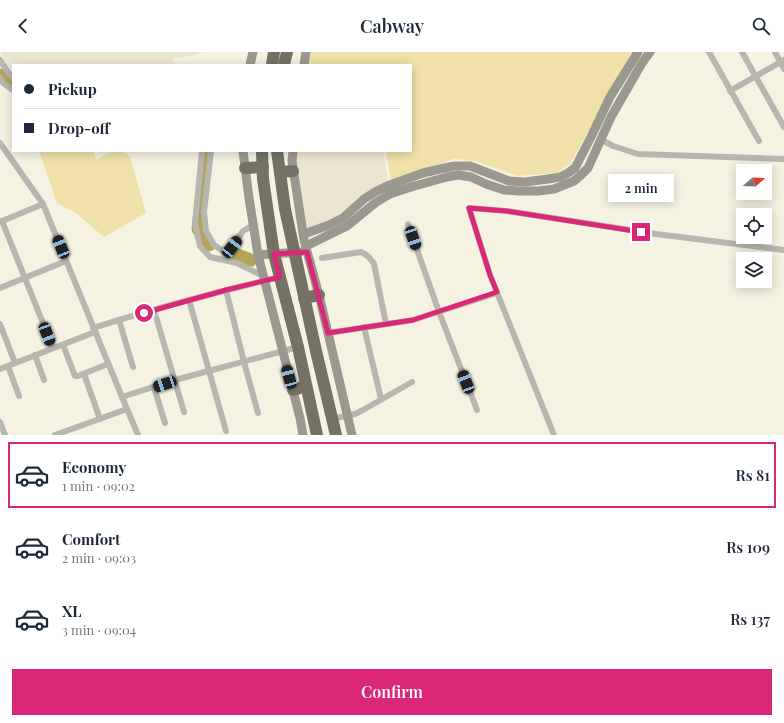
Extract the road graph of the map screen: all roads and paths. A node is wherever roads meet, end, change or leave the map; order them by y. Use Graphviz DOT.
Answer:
graph roads {
  1 [pos="253,52"];
  2 [pos="274,52"];
  3 [pos="287,52"];
  4 [pos="306,52"];
  5 [pos="638,52"];
  6 [pos="650,52"];
  7 [pos="709,52"];
  8 [pos="742,52"];
  9 [pos="775,52"];
  10 [pos="0,60"];
  11 [pos="782,61"];
  12 [pos="250,64"];
  13 [pos="272,64"];
  14 [pos="284,64"];
  15 [pos="304,64"];
  16 [pos="784,69"];
  17 [pos="756,76"];
  18 [pos="12,77"];
  19 [pos="0,78"];
  20 [pos="12,89"];
  21 [pos="730,91"];
  22 [pos="784,127"];
  23 [pos="600,139"];
  24 [pos="759,141"];
  25 [pos="0,143"];
  26 [pos="202,152"];
  27 [pos="211,152"];
  28 [pos="243,152"];
  29 [pos="262,152"];
  30 [pos="277,152"];
  31 [pos="292,152"];
  32 [pos="784,159"];
  33 [pos="263,167"];
  34 [pos="245,168"];
  35 [pos="293,171"];
  36 [pos="280,172"];
  37 [pos="43,204"];
  38 [pos="1,222"];
  39 [pos="408,224"];
  40 [pos="253,225"];
  41 [pos="304,234"];
  42 [pos="307,249"];
  43 [pos="784,250"];
  44 [pos="294,253"];
  45 [pos="274,254"];
  46 [pos="258,255"];
  47 [pos="322,258"];
  48 [pos="66,262"];
  49 [pos="280,277"];
  50 [pos="25,278"];
  51 [pos="264,278"];
  52 [pos="0,288"];
  53 [pos="226,290"];
  54 [pos="497,292"];
  55 [pos="319,295"];
  56 [pos="304,298"];
  57 [pos="189,300"];
  58 [pos="154,310"];
  59 [pos="439,312"];
  60 [pos="119,320"];
  61 [pos="0,324"];
  62 [pos="386,324"];
  63 [pos="364,327"];
  64 [pos="94,330"];
  65 [pos="328,333"];
  66 [pos="62,345"];
  67 [pos="298,347"];
  68 [pos="53,348"];
  69 [pos="283,351"];
  70 [pos="35,355"];
  71 [pos="244,362"];
  72 [pos="15,363"];
  73 [pos="108,364"];
  74 [pos="8,366"];
  75 [pos="133,367"];
  76 [pos="0,369"];
  77 [pos="209,371"];
  78 [pos="84,374"];
  79 [pos="44,380"];
  80 [pos="175,380"];
  81 [pos="412,382"];
  82 [pos="306,386"];
  83 [pos="154,387"];
  84 [pos="293,390"];
  85 [pos="19,396"];
  86 [pos="122,397"];
  87 [pos="381,399"];
  88 [pos="127,409"];
  89 [pos="477,410"];
  90 [pos="184,412"];
  91 [pos="258,413"];
  92 [pos="348,415"];
  93 [pos="100,419"];
  94 [pos="332,419"];
  95 [pos="0,422"];
  96 [pos="165,423"];
  97 [pos="1,429"];
  98 [pos="226,431"];
  99 [pos="65,433"];
  100 [pos="5,435"];
  101 [pos="55,435"];
  102 [pos="138,435"];
  103 [pos="303,435"];
  104 [pos="317,435"];
  105 [pos="336,435"];
  106 [pos="352,435"];
  107 [pos="554,435"];
  1 -- 12 [label="street"];
  2 -- 13 [label="highway"];
  3 -- 14 [label="highway"];
  4 -- 15 [label="street"];
  5 -- 41 [label="street"];
  6 -- 23 [label="street"];
  7 -- 21 [label="street"];
  8 -- 17 [label="street"];
  9 -- 11 [label="street"];
  10 -- 18 [label="street"];
  11 -- 16 [label="street"];
  11 -- 17 [label="street"];
  17 -- 21 [label="street"];
  17 -- 22 [label="street"];
  19 -- 20 [label="street"];
  21 -- 24 [label="street"];
  23 -- 32 [label="street"];
  23 -- 42 [label="street"];
  25 -- 37 [label="street"];
  26 -- 51 [label="street"];
  27 -- 40 [label="street"];
  28 -- 34 [label="street"];
  29 -- 33 [label="highway"];
  30 -- 36 [label="highway"];
  31 -- 35 [label="street"];
  33 -- 34 [label="highway"];
  33 -- 45 [label="highway"];
  34 -- 40 [label="street"];
  35 -- 36 [label="highway"];
  35 -- 41 [label="street"];
  36 -- 44 [label="highway"];
  37 -- 38 [label="street"];
  37 -- 48 [label="street"];
  38 -- 50 [label="street"];
  39 -- 59 [label="street"];
  40 -- 46 [label="street"];
  41 -- 42 [label="street"];
  42 -- 44 [label="street"];
  42 -- 55 [label="street"];
  43 -- 54 [label="street"];
  44 -- 45 [label="street"];
  44 -- 56 [label="highway"];
  45 -- 46 [label="street"];
  45 -- 49 [label="highway"];
  46 -- 51 [label="street"];
  47 -- 62 [label="street"];
  48 -- 50 [label="street"];
  48 -- 64 [label="street"];
  49 -- 51 [label="street"];
  49 -- 67 [label="highway"];
  50 -- 52 [label="street"];
  50 -- 68 [label="street"];
  51 -- 53 [label="street"];
  51 -- 69 [label="street"];
  53 -- 57 [label="street"];
  53 -- 71 [label="street"];
  54 -- 59 [label="street"];
  54 -- 107 [label="street"];
  55 -- 56 [label="highway"];
  55 -- 65 [label="street"];
  56 -- 94 [label="highway"];
  57 -- 58 [label="street"];
  57 -- 77 [label="street"];
  58 -- 60 [label="street"];
  58 -- 80 [label="street"];
  59 -- 62 [label="street"];
  59 -- 89 [label="street"];
  60 -- 64 [label="street"];
  60 -- 75 [label="street"];
  61 -- 72 [label="street"];
  62 -- 63 [label="street"];
  63 -- 65 [label="street"];
  63 -- 87 [label="street"];
  64 -- 66 [label="street"];
  64 -- 73 [label="street"];
  65 -- 92 [label="street"];
  66 -- 68 [label="street"];
  66 -- 78 [label="street"];
  67 -- 69 [label="street"];
  67 -- 82 [label="highway"];
  68 -- 70 [label="street"];
  69 -- 71 [label="street"];
  69 -- 84 [label="street"];
  70 -- 72 [label="street"];
  70 -- 79 [label="street"];
  71 -- 77 [label="street"];
  71 -- 91 [label="street"];
  72 -- 74 [label="street"];
  73 -- 78 [label="street"];
  73 -- 86 [label="street"];
  74 -- 76 [label="street"];
  74 -- 85 [label="street"];
  77 -- 80 [label="street"];
  77 -- 98 [label="street"];
  78 -- 93 [label="street"];
  80 -- 83 [label="street"];
  80 -- 90 [label="street"];
  81 -- 87 [label="street"];
  82 -- 84 [label="highway"];
  82 -- 104 [label="highway"];
  83 -- 86 [label="street"];
  83 -- 96 [label="street"];
  84 -- 103 [label="street"];
  86 -- 88 [label="street"];
  87 -- 92 [label="street"];
  88 -- 93 [label="street"];
  88 -- 102 [label="street"];
  92 -- 94 [label="street"];
  92 -- 106 [label="street"];
  93 -- 99 [label="street"];
  94 -- 105 [label="highway"];
  95 -- 97 [label="street"];
  97 -- 100 [label="street"];
  99 -- 101 [label="street"];
}
